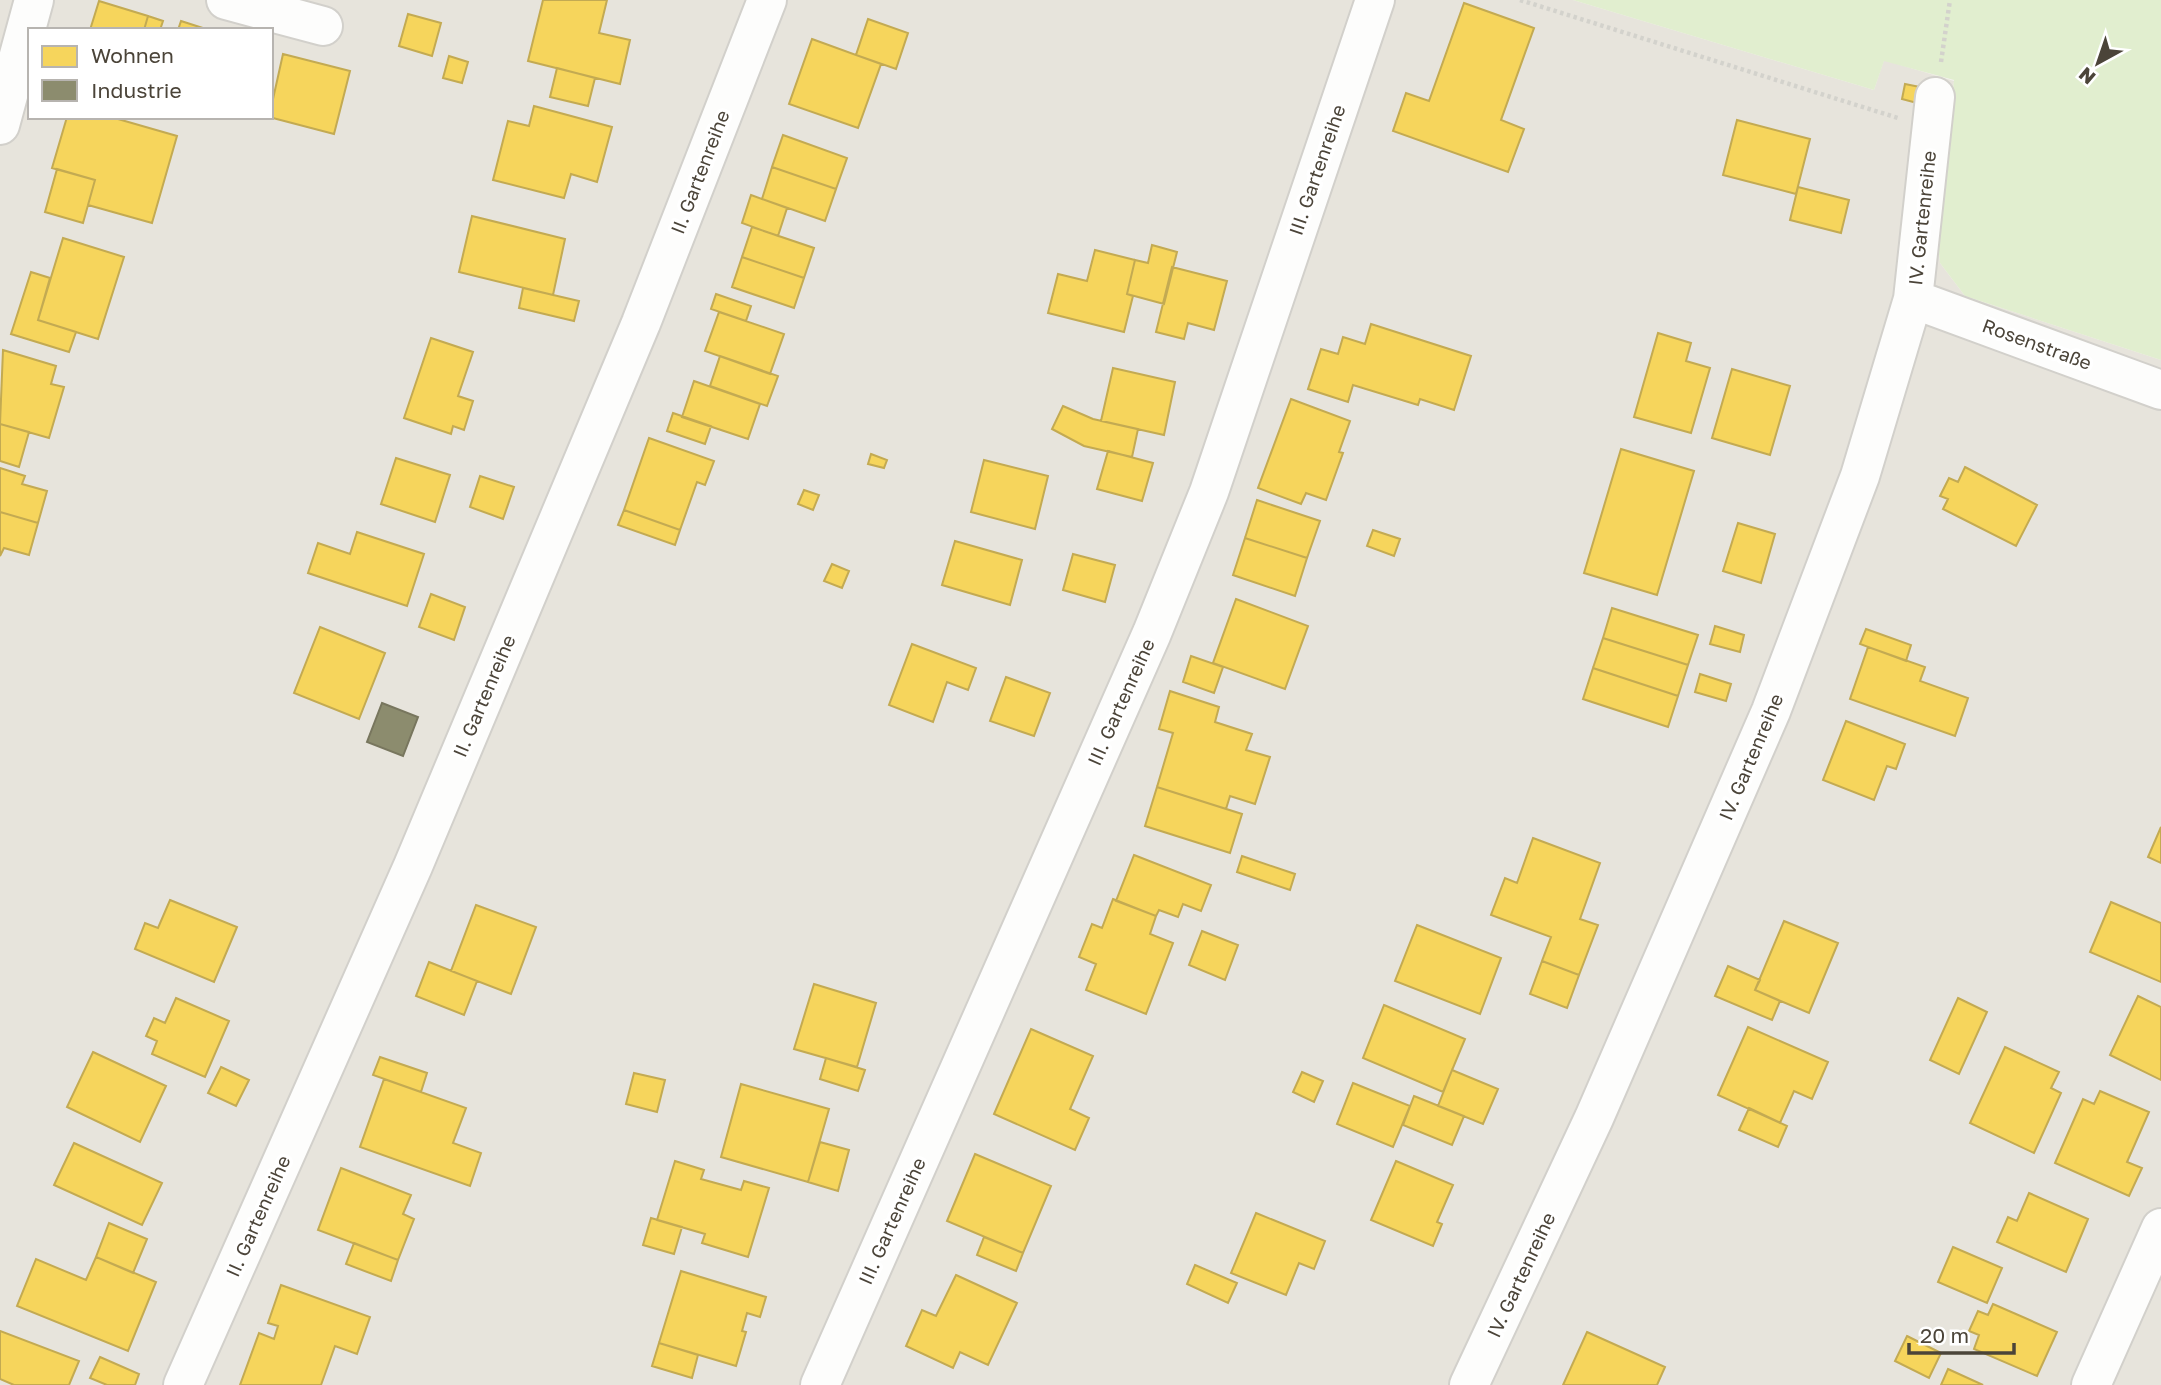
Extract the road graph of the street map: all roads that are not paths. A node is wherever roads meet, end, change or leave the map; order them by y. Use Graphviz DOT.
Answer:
graph roads {
  1 [pos="34,0"];
  2 [pos="226,0"];
  3 [pos="767,0"];
  4 [pos="1375,0"];
  5 [pos="323,26"];
  6 [pos="1934,113"];
  7 [pos="0,125"];
  8 [pos="1913,299"];
  9 [pos="2161,390"];
  10 [pos="2161,1228"];
  11 [pos="183,1385"];
  12 [pos="820,1385"];
  13 [pos="1469,1385"];
  14 [pos="2091,1385"];
  1 -- 7 [label="street"];
  2 -- 5 [label="street"];
  3 -- 11 [label="street, II. Gartenreihe"];
  4 -- 12 [label="street, III. Gartenreihe"];
  6 -- 8 [label="street, IV. Gartenreihe"];
  8 -- 9 [label="street, Rosenstraße"];
  8 -- 13 [label="street, IV. Gartenreihe"];
  10 -- 14 [label="street"];
}
